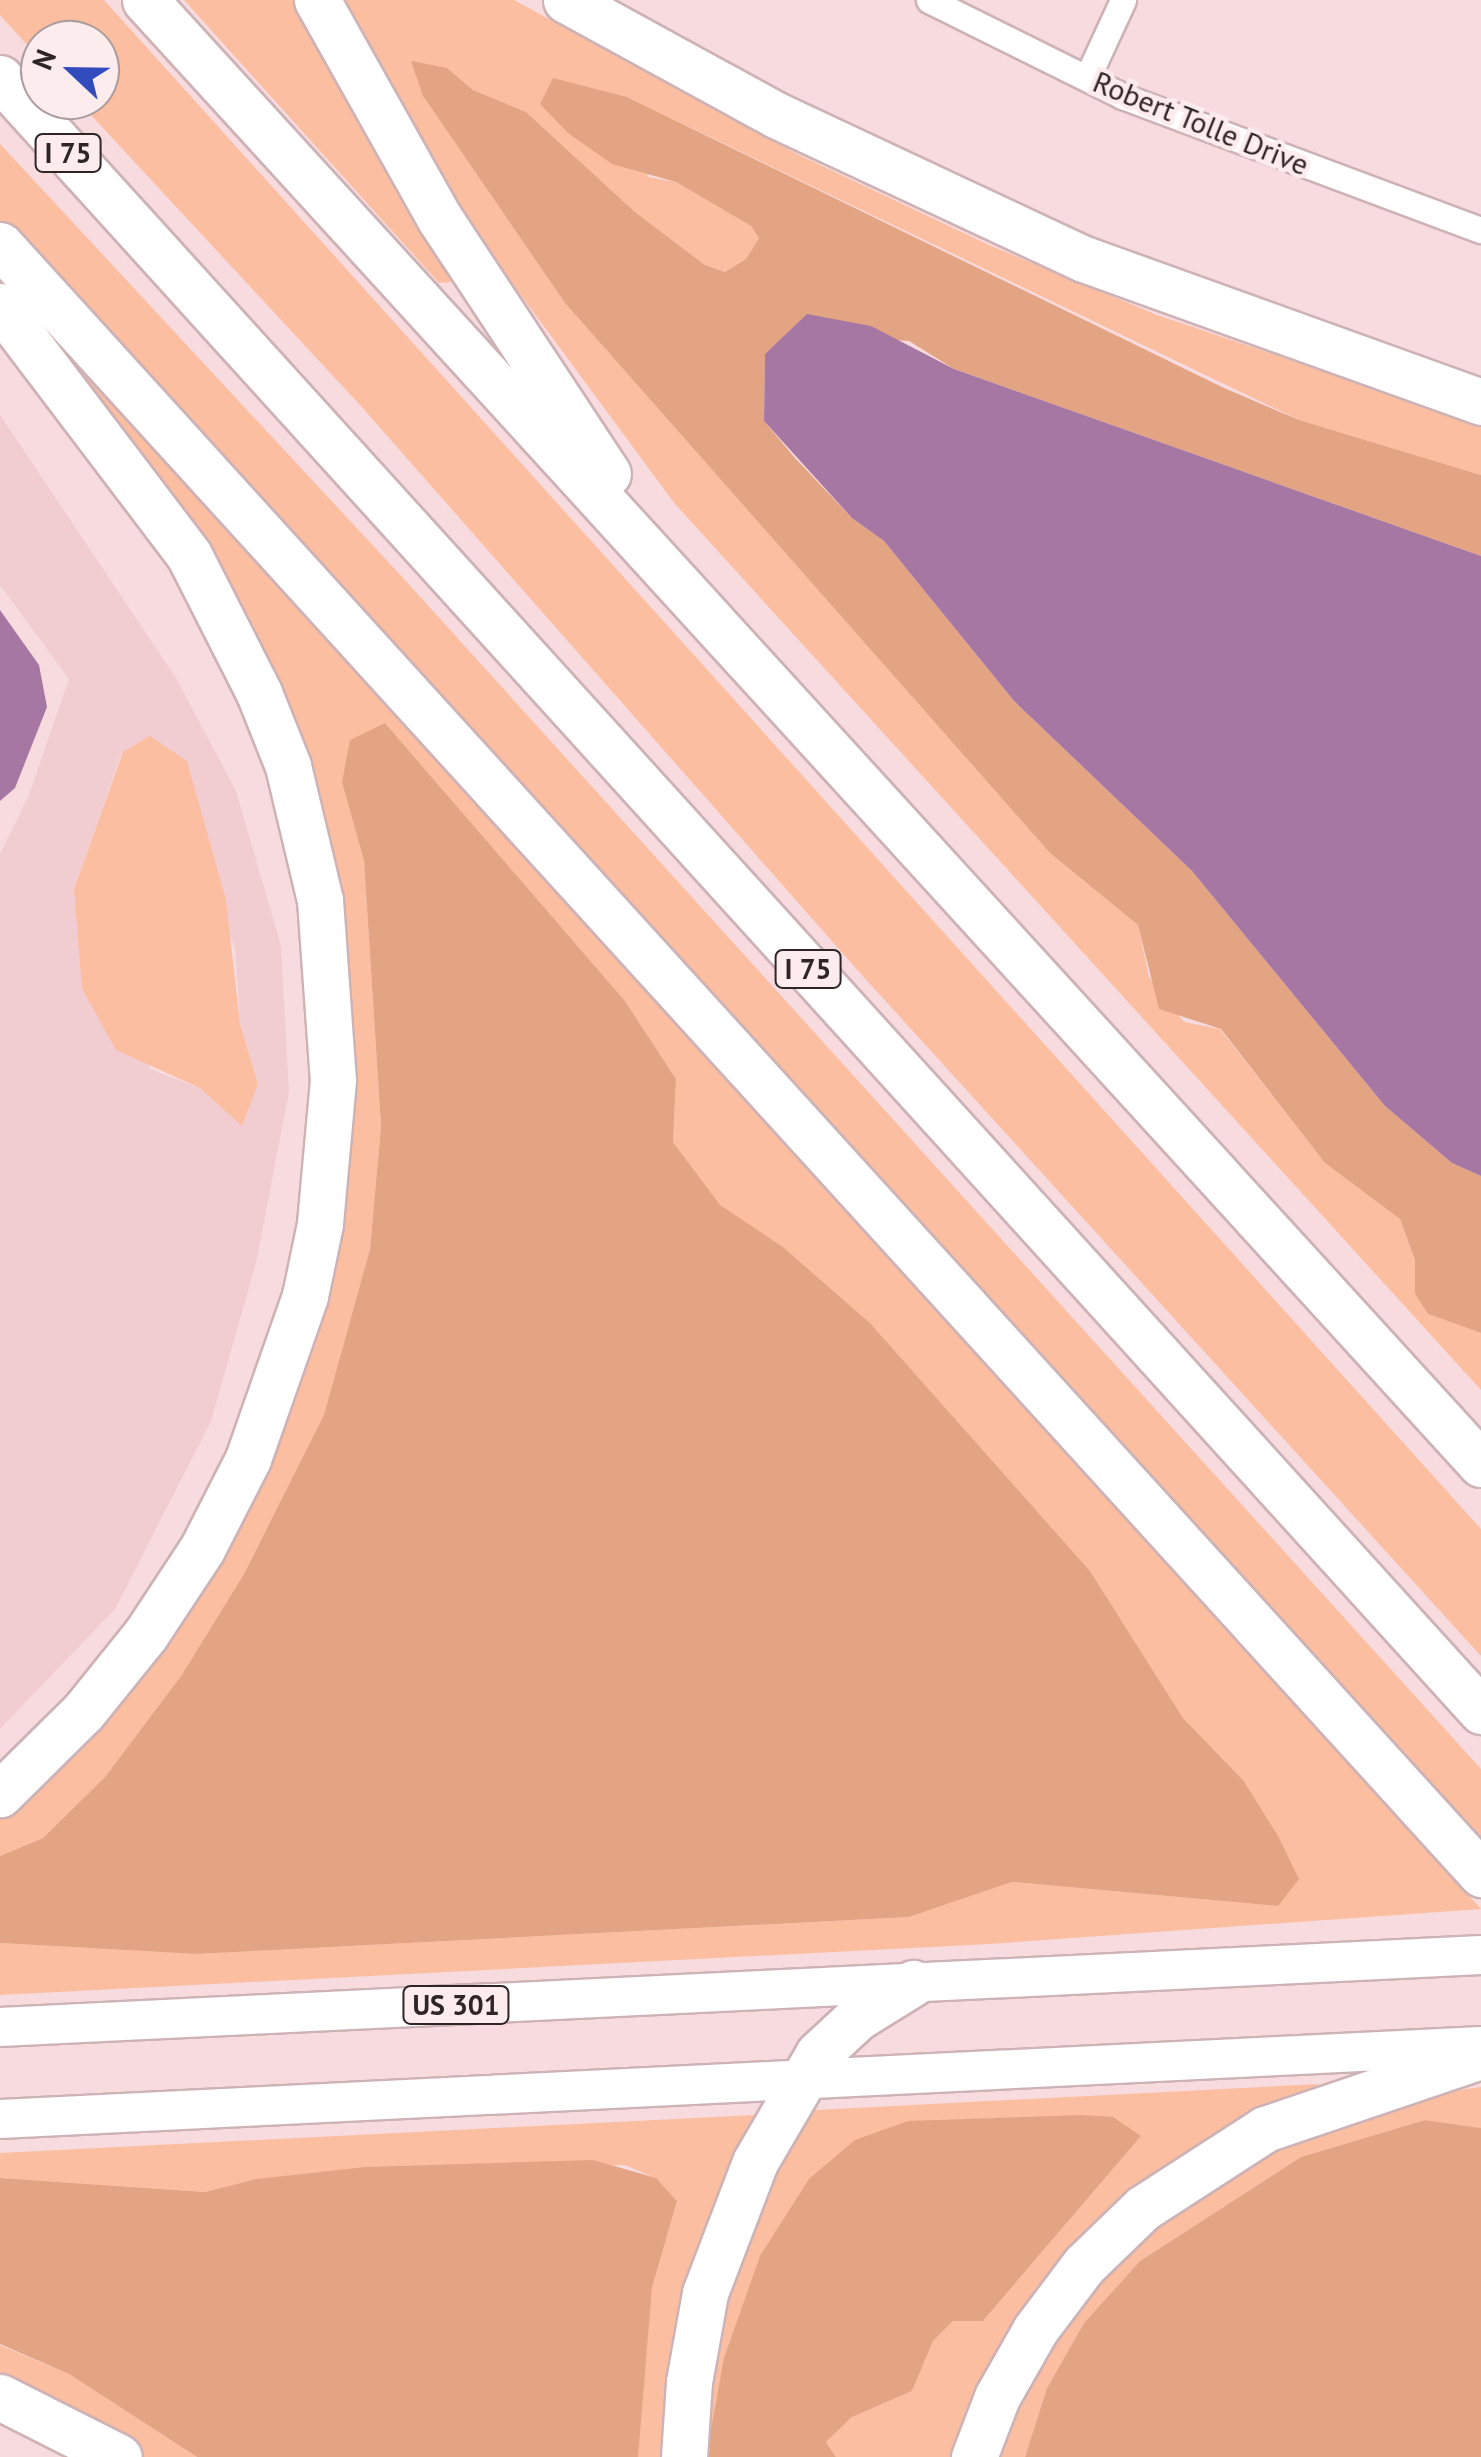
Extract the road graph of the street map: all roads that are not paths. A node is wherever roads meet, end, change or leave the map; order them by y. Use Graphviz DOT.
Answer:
graph roads {
  1 [pos="145,0"];
  2 [pos="318,0"];
  3 [pos="566,0"];
  4 [pos="929,0"];
  5 [pos="1123,0"];
  6 [pos="0,78"];
  7 [pos="1087,78"];
  8 [pos="0,96"];
  9 [pos="135,228"];
  10 [pos="1481,230"];
  11 [pos="0,245"];
  12 [pos="0,306"];
  13 [pos="1481,402"];
  14 [pos="686,593"];
  15 [pos="1481,1464"];
  16 [pos="1481,1710"];
  17 [pos="0,1794"];
  18 [pos="1468,1860"];
  19 [pos="1481,1955"];
  20 [pos="913,1983"];
  21 [pos="0,2027"];
  22 [pos="1481,2046"];
  23 [pos="1481,2056"];
  24 [pos="802,2079"];
  25 [pos="0,2119"];
  26 [pos="0,2396"];
  27 [pos="119,2457"];
  28 [pos="684,2457"];
  29 [pos="974,2457"];
  1 -- 14 [label="highway"];
  2 -- 14 [label="highway"];
  3 -- 13 [label="highway"];
  4 -- 7 [label="street, Robert Tolle Drive"];
  5 -- 7 [label="street"];
  6 -- 9 [label="highway, I 75"];
  7 -- 10 [label="street, Robert Tolle Drive"];
  8 -- 9 [label="highway"];
  9 -- 16 [label="highway, I 75"];
  11 -- 18 [label="highway"];
  12 -- 17 [label="highway"];
  14 -- 15 [label="highway"];
  19 -- 20 [label="main road, US 301"];
  20 -- 21 [label="main road, US 301"];
  20 -- 24 [label="highway"];
  22 -- 24 [label="main road"];
  23 -- 29 [label="highway"];
  24 -- 25 [label="main road"];
  24 -- 28 [label="highway"];
  26 -- 27 [label="highway"];
}
